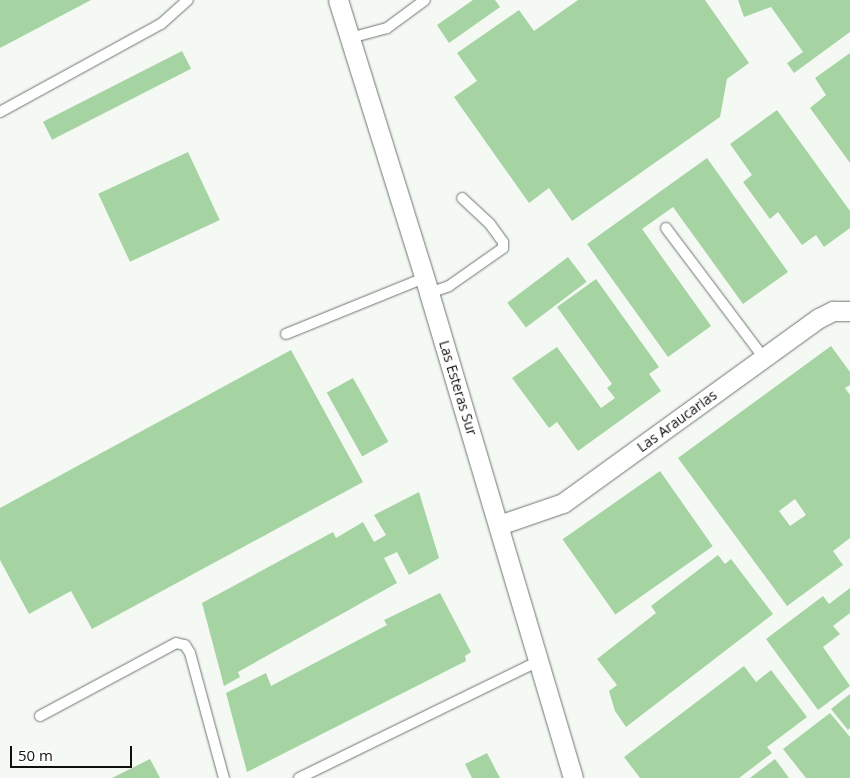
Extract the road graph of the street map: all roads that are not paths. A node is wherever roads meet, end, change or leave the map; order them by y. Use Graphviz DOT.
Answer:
graph roads {
  1 [pos="188,0"];
  2 [pos="338,0"];
  3 [pos="425,0"];
  4 [pos="350,38"];
  5 [pos="0,112"];
  6 [pos="462,198"];
  7 [pos="666,228"];
  8 [pos="427,285"];
  9 [pos="850,311"];
  10 [pos="286,334"];
  11 [pos="764,358"];
  12 [pos="499,526"];
  13 [pos="538,661"];
  14 [pos="40,716"];
  15 [pos="224,778"];
  16 [pos="298,778"];
  17 [pos="573,778"];
  1 -- 5 [label="lane"];
  2 -- 4 [label="street, Las Esteras Sur"];
  3 -- 4 [label="lane"];
  4 -- 8 [label="street, Las Esteras Sur"];
  6 -- 8 [label="lane"];
  7 -- 11 [label="lane"];
  8 -- 10 [label="lane"];
  8 -- 12 [label="street, Las Esteras Sur"];
  9 -- 11 [label="street, Las Araucarias"];
  11 -- 12 [label="street, Las Araucarias"];
  12 -- 13 [label="street, Las Esteras Sur"];
  13 -- 16 [label="lane"];
  13 -- 17 [label="street, Las Esteras Sur"];
  14 -- 15 [label="lane"];
}
